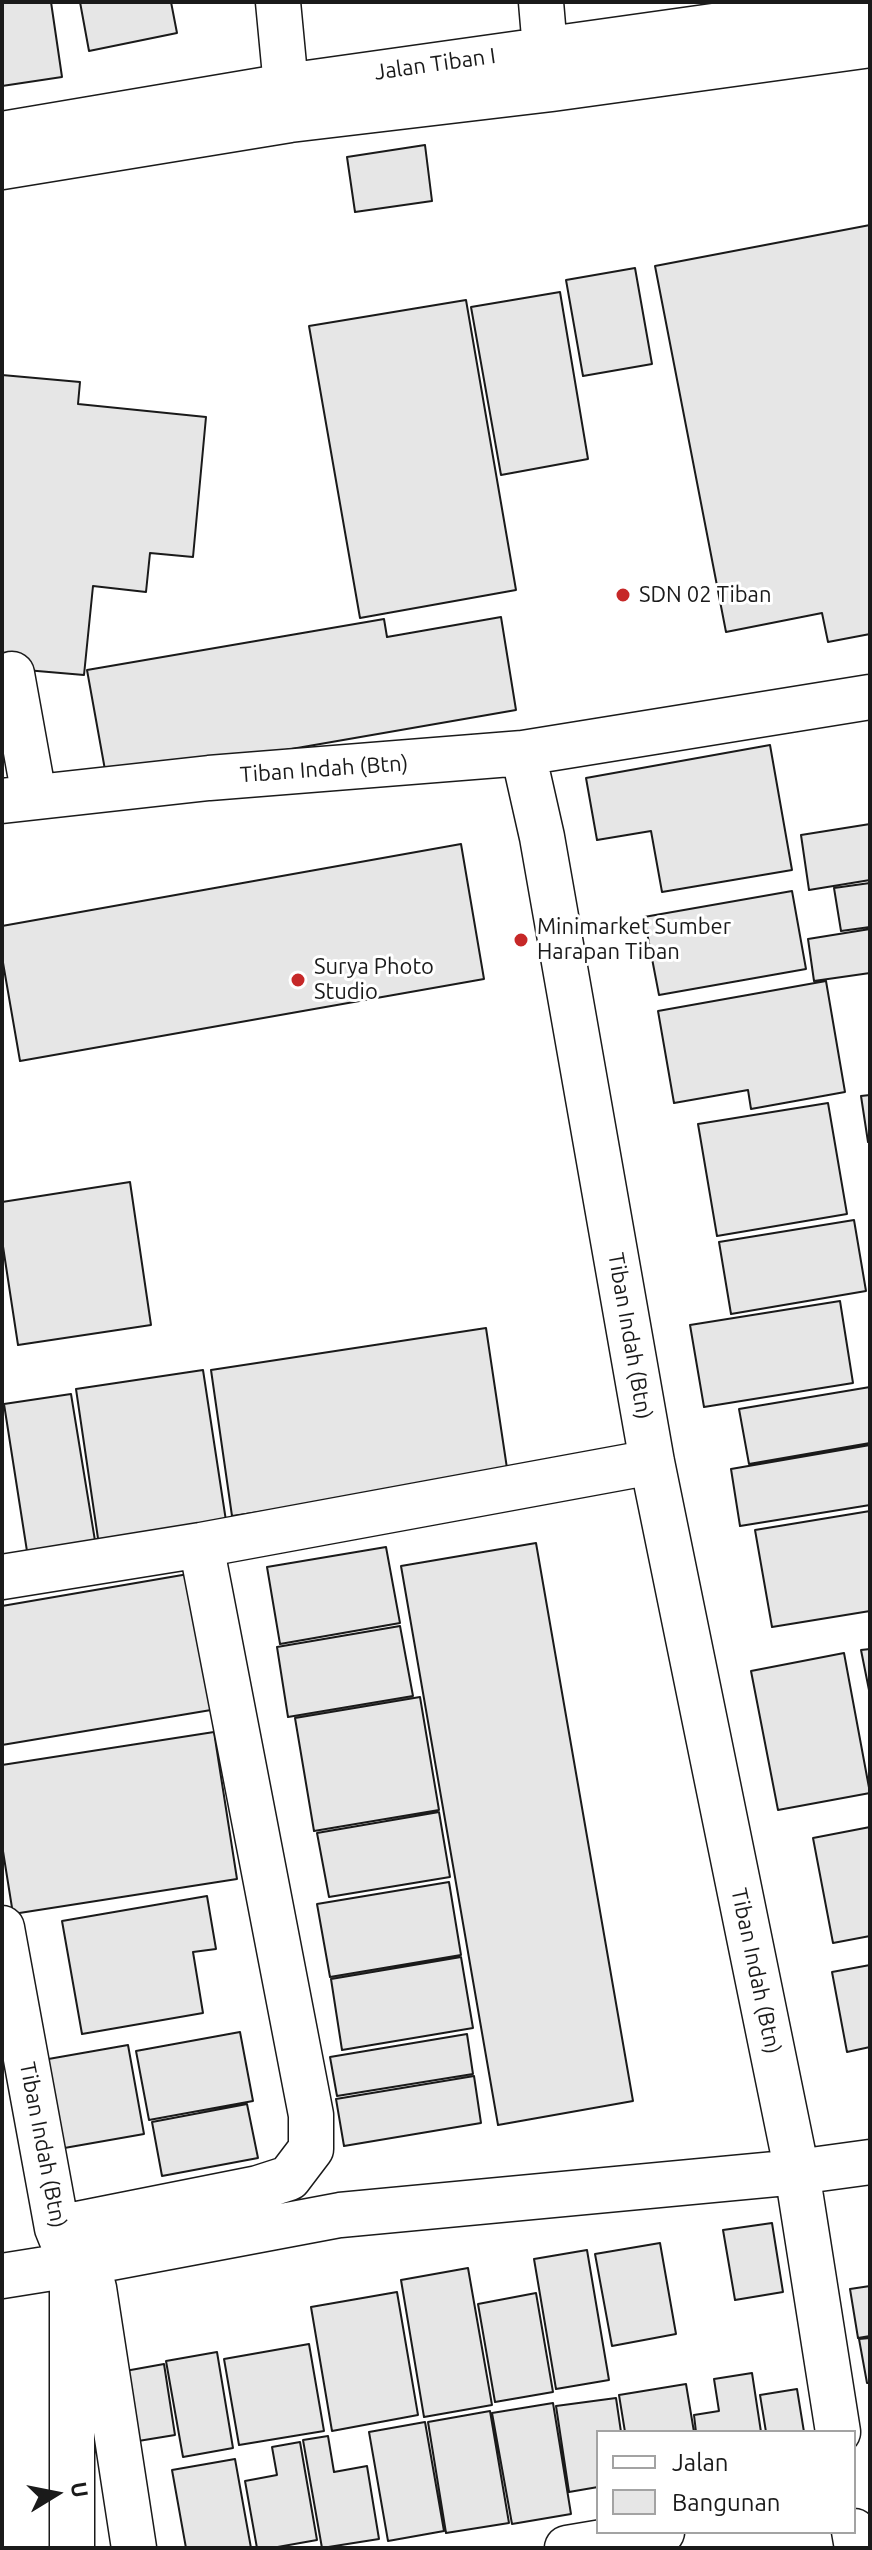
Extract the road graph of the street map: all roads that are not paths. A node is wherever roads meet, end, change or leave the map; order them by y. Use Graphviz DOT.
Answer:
graph roads {
  1 [pos="278,2"];
  2 [pos="541,2"];
  3 [pos="870,4"];
  4 [pos="870,45"];
  5 [pos="545,49"];
  6 [pos="286,86"];
  7 [pos="2,134"];
  8 [pos="2,167"];
  9 [pos="12,674"];
  10 [pos="870,697"];
  11 [pos="523,753"];
  12 [pos="18,798"];
  13 [pos="652,1462"];
  14 [pos="201,1545"];
  15 [pos="2,1577"];
  16 [pos="2,1928"];
  17 [pos="870,2162"];
  18 [pos="797,2172"];
  19 [pos="73,2252"];
  20 [pos="2,2276"];
  21 [pos="838,2430"];
  22 [pos="650,2534"];
  23 [pos="72,2548"];
  24 [pos="134,2548"];
  25 [pos="567,2548"];
  1 -- 6 [label="street"];
  2 -- 5 [label="street"];
  3 -- 5 [label="street, Jalan Tiban I"];
  4 -- 8 [label="street, Jalan Tiban I"];
  5 -- 6 [label="street, Jalan Tiban I"];
  6 -- 7 [label="street, Jalan Tiban I"];
  9 -- 12 [label="street"];
  10 -- 11 [label="street"];
  11 -- 12 [label="street, Tiban Indah (Btn)"];
  11 -- 13 [label="street, Tiban Indah (Btn)"];
  13 -- 14 [label="street"];
  13 -- 18 [label="street, Tiban Indah (Btn)"];
  14 -- 15 [label="street"];
  14 -- 19 [label="street"];
  16 -- 19 [label="street, Tiban Indah (Btn)"];
  17 -- 18 [label="street"];
  18 -- 19 [label="street"];
  18 -- 21 [label="street, Tiban Indah (Btn)"];
  19 -- 20 [label="street"];
  19 -- 23 [label="street, Tiban Indah (Btn)"];
  19 -- 24 [label="street"];
  22 -- 25 [label="street"];
}
